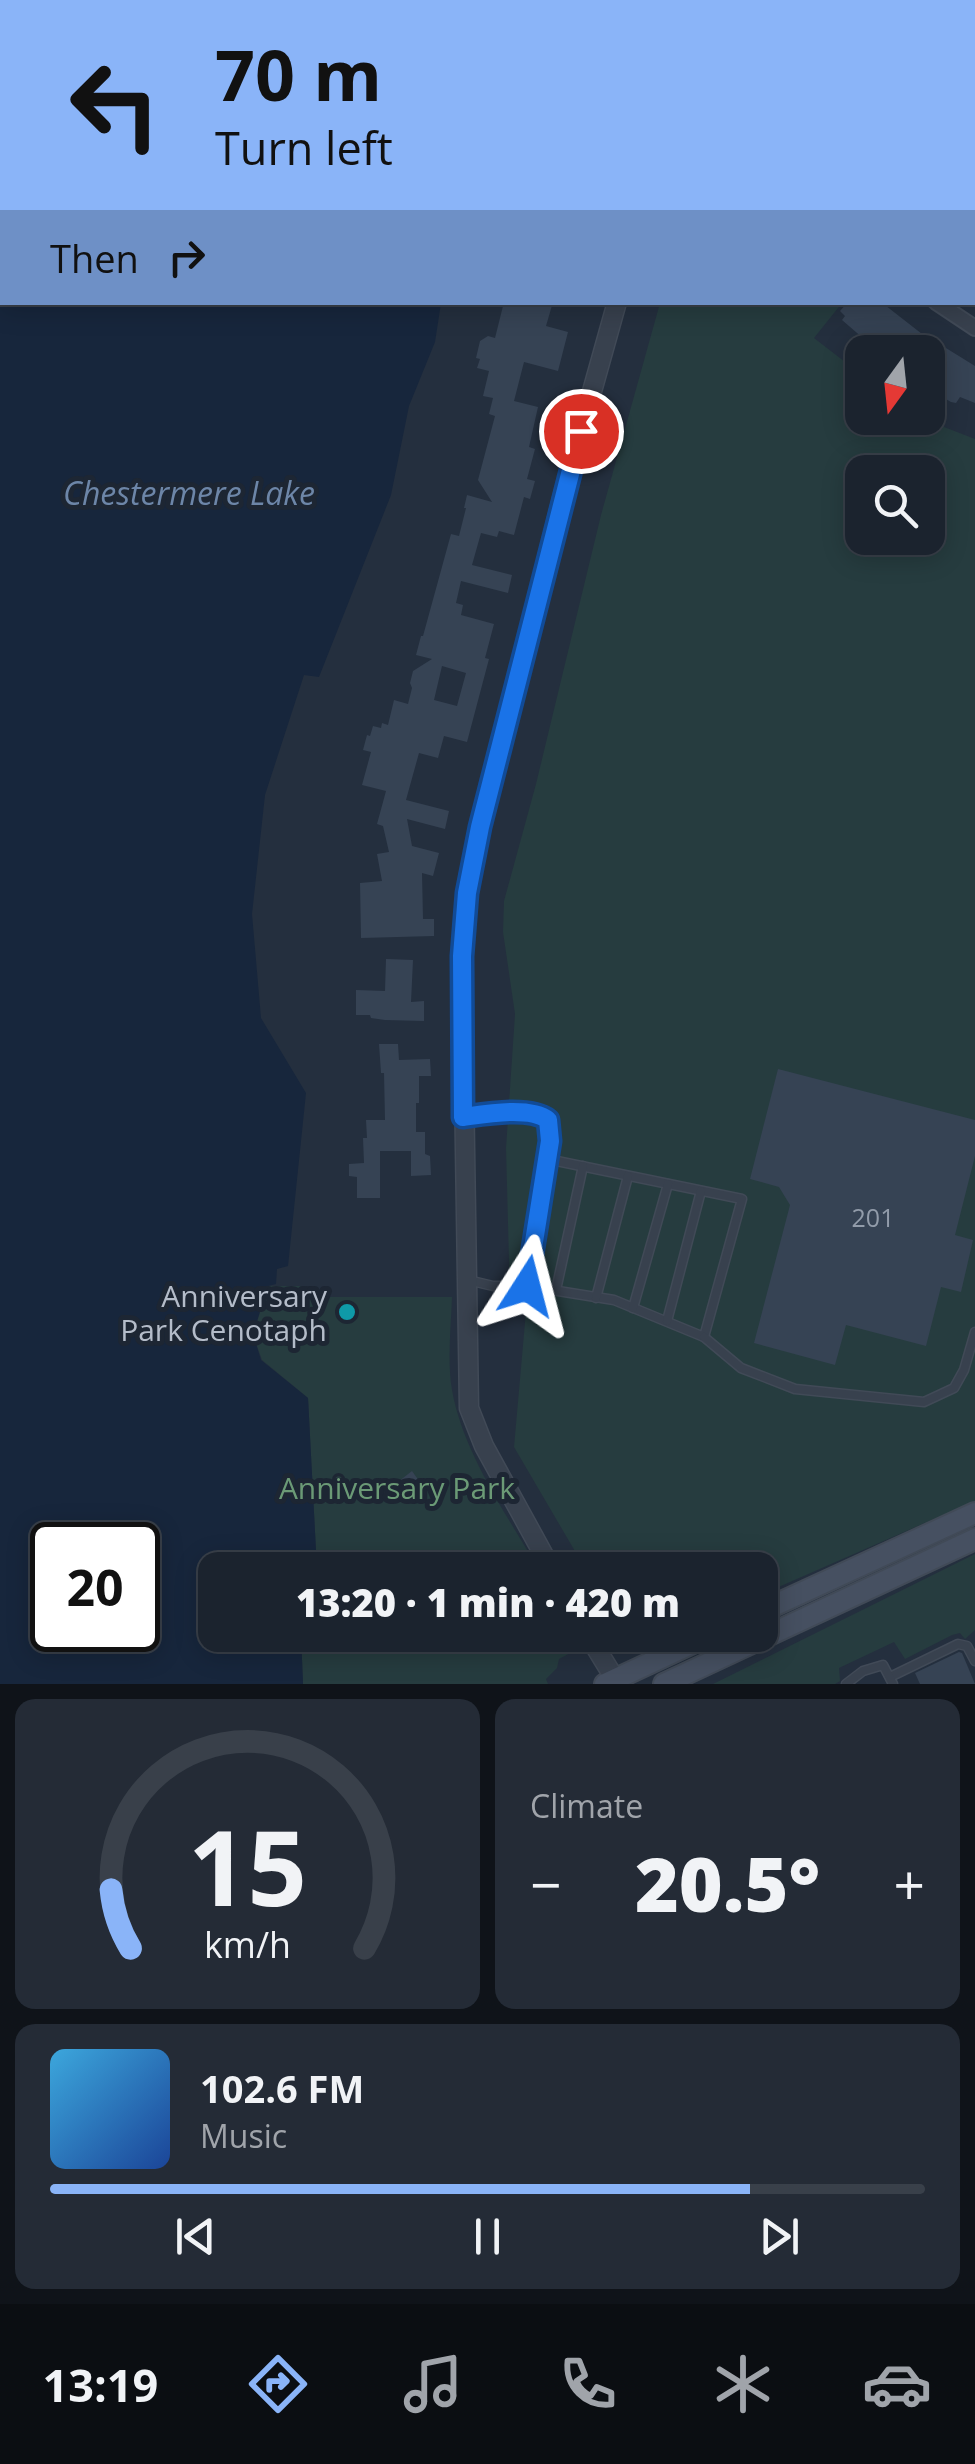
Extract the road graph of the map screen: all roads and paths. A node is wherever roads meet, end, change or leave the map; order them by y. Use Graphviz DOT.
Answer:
graph roads {
  1 [pos="616,305"];
  2 [pos="940,305"];
  3 [pos="975,328"];
  4 [pos="463,1117"];
  5 [pos="546,1158"];
  6 [pos="582,1166"];
  7 [pos="628,1176"];
  8 [pos="668,1184"];
  9 [pos="701,1191"];
  10 [pos="468,1280"];
  11 [pos="527,1286"];
  12 [pos="556,1290"];
  13 [pos="596,1298"];
  14 [pos="633,1308"];
  15 [pos="666,1322"];
  16 [pos="975,1332"];
  17 [pos="704,1337"];
  18 [pos="975,1513"];
  19 [pos="975,1539"];
  20 [pos="542,1552"];
  21 [pos="778,1604"];
  22 [pos="597,1652"];
  23 [pos="675,1652"];
  24 [pos="975,1662"];
  25 [pos="891,1680"];
  26 [pos="612,1682"];
  27 [pos="664,1684"];
  28 [pos="846,1684"];
  1 -- 4 [label="street"];
  2 -- 3 [label="street"];
  4 -- 5 [label="lane"];
  4 -- 10 [label="street"];
  5 -- 6 [label="lane"];
  5 -- 11 [label="lane"];
  6 -- 7 [label="lane"];
  6 -- 12 [label="lane"];
  7 -- 8 [label="lane"];
  7 -- 13 [label="lane"];
  8 -- 9 [label="lane"];
  8 -- 14 [label="lane"];
  9 -- 15 [label="lane"];
  9 -- 17 [label="lane"];
  10 -- 11 [label="lane"];
  10 -- 20 [label="street"];
  11 -- 12 [label="lane"];
  12 -- 13 [label="lane"];
  13 -- 14 [label="lane"];
  14 -- 15 [label="lane"];
  15 -- 17 [label="lane"];
  16 -- 17 [label="lane"];
  18 -- 21 [label="main road"];
  19 -- 27 [label="main road"];
  22 -- 26 [label="street"];
  23 -- 26 [label="main road"];
  24 -- 25 [label="lane"];
  25 -- 28 [label="lane"];
}
